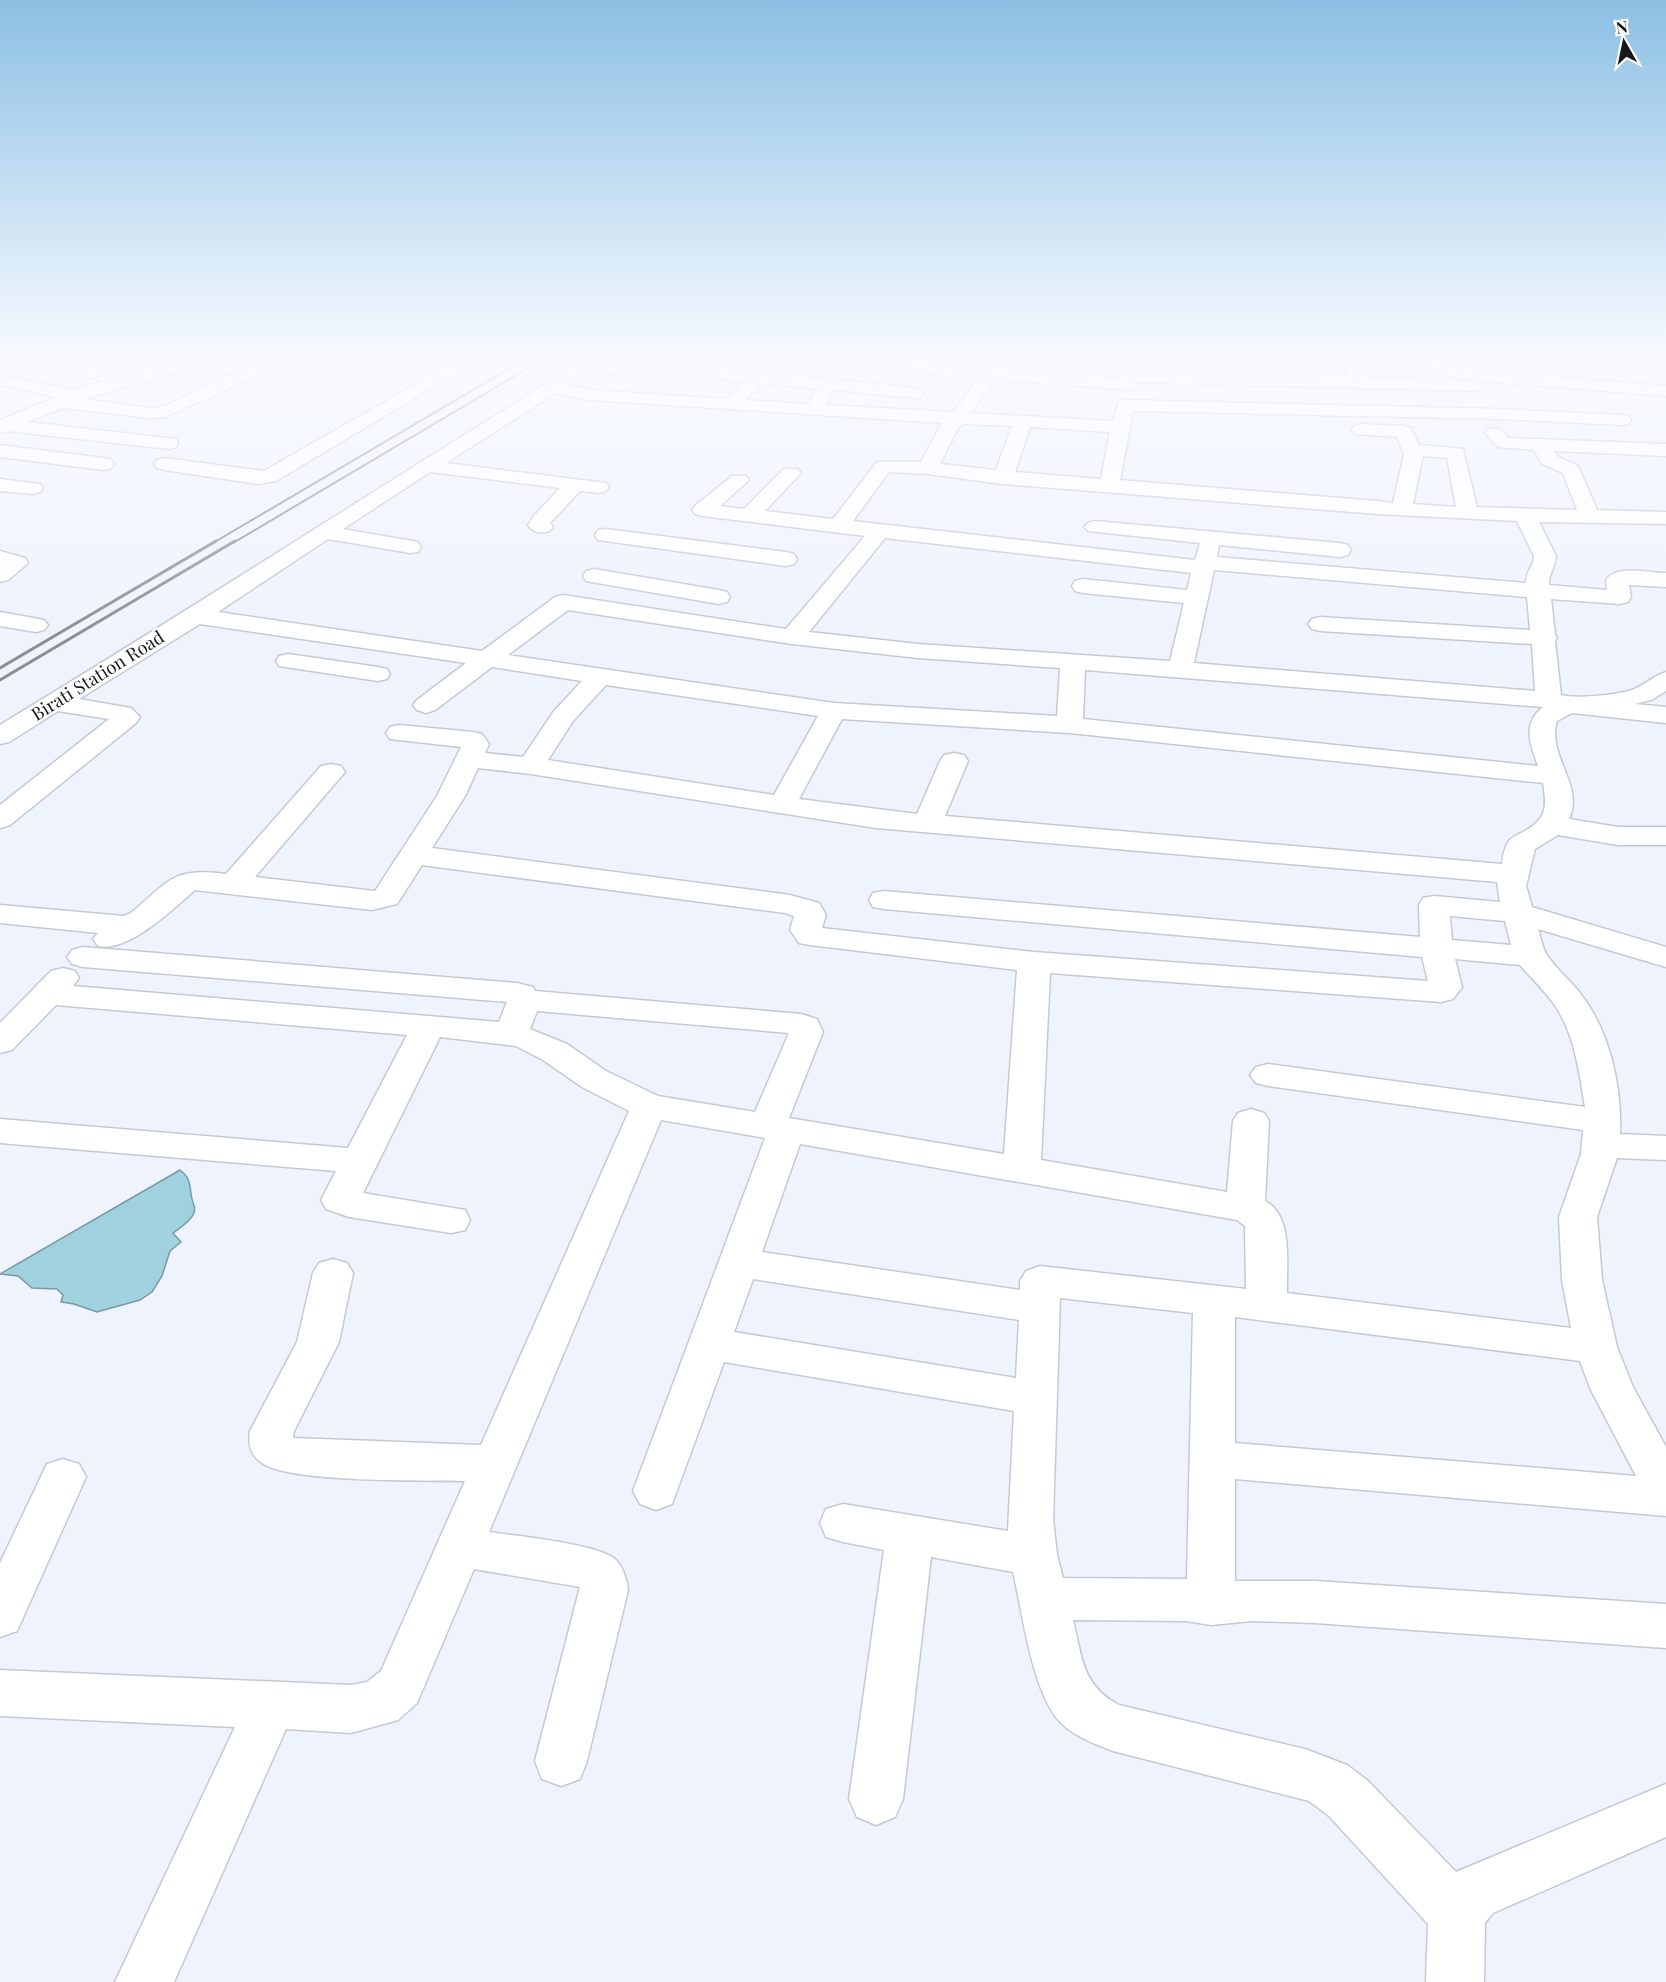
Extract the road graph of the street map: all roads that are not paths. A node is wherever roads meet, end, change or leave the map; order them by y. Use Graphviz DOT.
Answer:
graph roads {
  1 [pos="320,449"];
  2 [pos="453,449"];
  3 [pos="937,449"];
  4 [pos="1013,449"];
  5 [pos="1117,449"];
  6 [pos="1544,449"];
  7 [pos="1413,450"];
  8 [pos="0,451"];
  9 [pos="104,464"];
  10 [pos="164,464"];
  11 [pos="426,466"];
  12 [pos="928,468"];
  13 [pos="791,473"];
  14 [pos="1003,478"];
  15 [pos="739,480"];
  16 [pos="0,485"];
  17 [pos="574,485"];
  18 [pos="1109,486"];
  19 [pos="33,488"];
  20 [pos="599,488"];
  21 [pos="1402,509"];
  22 [pos="1468,514"];
  23 [pos="1525,515"];
  24 [pos="1589,515"];
  25 [pos="748,516"];
  26 [pos="1214,516"];
  27 [pos="1666,518"];
  28 [pos="839,526"];
  29 [pos="542,527"];
  30 [pos="1095,527"];
  31 [pos="880,531"];
  32 [pos="324,532"];
  33 [pos="606,535"];
  34 [pos="639,540"];
  35 [pos="410,547"];
  36 [pos="1340,550"];
  37 [pos="0,558"];
  38 [pos="786,559"];
  39 [pos="1204,566"];
  40 [pos="0,575"];
  41 [pos="594,576"];
  42 [pos="1666,580"];
  43 [pos="1083,586"];
  44 [pos="1538,590"];
  45 [pos="719,597"];
  46 [pos="1197,598"];
  47 [pos="563,602"];
  48 [pos="196,616"];
  49 [pos="0,619"];
  50 [pos="1320,624"];
  51 [pos="36,625"];
  52 [pos="324,635"];
  53 [pos="792,637"];
  54 [pos="1545,638"];
  55 [pos="485,660"];
  56 [pos="1073,664"];
  57 [pos="1180,669"];
  58 [pos="378,674"];
  59 [pos="600,676"];
  60 [pos="1666,680"];
  61 [pos="54,703"];
  62 [pos="1561,703"];
  63 [pos="426,705"];
  64 [pos="834,711"];
  65 [pos="1666,715"];
  66 [pos="1070,724"];
  67 [pos="399,733"];
  68 [pos="0,736"];
  69 [pos="469,759"];
  70 [pos="954,761"];
  71 [pos="531,766"];
  72 [pos="331,772"];
  73 [pos="1554,776"];
  74 [pos="12,798"];
  75 [pos="782,805"];
  76 [pos="0,819"];
  77 [pos="927,824"];
  78 [pos="1552,825"];
  79 [pos="1666,836"];
  80 [pos="416,855"];
  81 [pos="1514,874"];
  82 [pos="233,884"];
  83 [pos="884,900"];
  84 [pos="1519,913"];
  85 [pos="0,915"];
  86 [pos="128,926"];
  87 [pos="1436,947"];
  88 [pos="1530,956"];
  89 [pos="83,957"];
  90 [pos="1666,957"];
  91 [pos="1034,962"];
  92 [pos="48,994"];
  93 [pos="524,1000"];
  94 [pos="428,1027"];
  95 [pos="511,1035"];
  96 [pos="0,1043"];
  97 [pos="1268,1075"];
  98 [pos="649,1106"];
  99 [pos="1251,1121"];
  100 [pos="777,1127"];
  101 [pos="0,1131"];
  102 [pos="1601,1133"];
  103 [pos="1666,1148"];
  104 [pos="359,1161"];
  105 [pos="1022,1171"];
  106 [pos="1245,1208"];
  107 [pos="451,1220"];
  108 [pos="738,1263"];
  109 [pos="333,1273"];
  110 [pos="1214,1300"];
  111 [pos="1267,1306"];
  112 [pos="1040,1308"];
  113 [pos="709,1344"];
  114 [pos="1596,1347"];
  115 [pos="1036,1398"];
  116 [pos="1212,1459"];
  117 [pos="495,1464"];
  118 [pos="63,1477"];
  119 [pos="656,1491"];
  120 [pos="1666,1491"];
  121 [pos="1666,1497"];
  122 [pos="843,1523"];
  123 [pos="910,1534"];
  124 [pos="460,1547"];
  125 [pos="1039,1577"];
  126 [pos="1211,1604"];
  127 [pos="0,1616"];
  128 [pos="1666,1626"];
  129 [pos="0,1693"];
  130 [pos="271,1705"];
  131 [pos="561,1761"];
  132 [pos="876,1799"];
  133 [pos="1666,1810"];
  134 [pos="1457,1913"];
  135 [pos="144,1982"];
  136 [pos="1455,1982"];
  1 -- 10 [label="street"];
  2 -- 11 [label="street, Birati Station Road"];
  3 -- 12 [label="street"];
  4 -- 14 [label="street"];
  5 -- 18 [label="street"];
  6 -- 24 [label="street"];
  7 -- 21 [label="street"];
  7 -- 22 [label="street"];
  8 -- 9 [label="street"];
  11 -- 17 [label="street"];
  11 -- 32 [label="street, Birati Station Road"];
  12 -- 14 [label="street"];
  12 -- 28 [label="street"];
  13 -- 25 [label="street"];
  14 -- 18 [label="street"];
  15 -- 25 [label="street"];
  16 -- 19 [label="street"];
  17 -- 20 [label="street"];
  17 -- 29 [label="street"];
  18 -- 26 [label="street"];
  21 -- 22 [label="street"];
  21 -- 26 [label="street"];
  22 -- 23 [label="street"];
  23 -- 24 [label="street"];
  23 -- 44 [label="street"];
  24 -- 27 [label="street"];
  25 -- 28 [label="street"];
  26 -- 30 [label="street"];
  26 -- 36 [label="street"];
  26 -- 39 [label="street"];
  28 -- 31 [label="street"];
  31 -- 39 [label="street"];
  31 -- 53 [label="street"];
  32 -- 35 [label="street"];
  32 -- 48 [label="street, Birati Station Road"];
  33 -- 34 [label="street"];
  34 -- 38 [label="street"];
  34 -- 41 [label="street"];
  37 -- 40 [label="street"];
  39 -- 44 [label="street"];
  39 -- 46 [label="street"];
  41 -- 45 [label="street"];
  41 -- 47 [label="street"];
  42 -- 44 [label="street"];
  43 -- 46 [label="street"];
  44 -- 54 [label="street"];
  46 -- 57 [label="street"];
  47 -- 53 [label="street"];
  47 -- 55 [label="street"];
  48 -- 52 [label="street"];
  48 -- 61 [label="street, Birati Station Road"];
  49 -- 51 [label="street"];
  50 -- 54 [label="street"];
  52 -- 55 [label="street"];
  52 -- 58 [label="street"];
  53 -- 56 [label="street"];
  54 -- 62 [label="street"];
  55 -- 59 [label="street"];
  55 -- 63 [label="street"];
  56 -- 57 [label="street"];
  56 -- 66 [label="street"];
  57 -- 62 [label="street"];
  59 -- 64 [label="street"];
  59 -- 71 [label="street"];
  60 -- 62 [label="street"];
  61 -- 68 [label="street, Birati Station Road"];
  61 -- 74 [label="street"];
  62 -- 65 [label="street"];
  62 -- 73 [label="street"];
  64 -- 66 [label="street"];
  64 -- 75 [label="street"];
  66 -- 73 [label="street"];
  67 -- 69 [label="street"];
  69 -- 71 [label="street"];
  69 -- 80 [label="street"];
  70 -- 77 [label="street"];
  71 -- 75 [label="street"];
  72 -- 82 [label="street"];
  73 -- 78 [label="street"];
  74 -- 76 [label="street"];
  75 -- 77 [label="street"];
  77 -- 81 [label="street"];
  78 -- 79 [label="street"];
  78 -- 81 [label="street"];
  80 -- 82 [label="street"];
  80 -- 91 [label="street"];
  81 -- 84 [label="street"];
  82 -- 86 [label="street"];
  83 -- 87 [label="street"];
  84 -- 87 [label="street"];
  84 -- 88 [label="street"];
  84 -- 90 [label="street"];
  85 -- 86 [label="street"];
  86 -- 89 [label="street"];
  87 -- 88 [label="street"];
  87 -- 91 [label="street"];
  88 -- 102 [label="street"];
  89 -- 92 [label="street"];
  89 -- 93 [label="street"];
  91 -- 105 [label="street"];
  92 -- 94 [label="street"];
  92 -- 96 [label="street"];
  93 -- 95 [label="street"];
  93 -- 100 [label="street"];
  94 -- 95 [label="street"];
  94 -- 104 [label="street"];
  95 -- 98 [label="street"];
  97 -- 102 [label="street"];
  98 -- 100 [label="street"];
  98 -- 117 [label="street"];
  99 -- 106 [label="street"];
  100 -- 105 [label="street"];
  100 -- 108 [label="street"];
  101 -- 104 [label="street"];
  102 -- 103 [label="street"];
  102 -- 114 [label="street"];
  104 -- 107 [label="street"];
  105 -- 106 [label="street"];
  106 -- 111 [label="street"];
  108 -- 112 [label="street"];
  108 -- 113 [label="street"];
  109 -- 117 [label="street"];
  110 -- 111 [label="street"];
  110 -- 112 [label="street"];
  110 -- 116 [label="street"];
  111 -- 114 [label="street"];
  112 -- 115 [label="street"];
  113 -- 115 [label="street"];
  113 -- 119 [label="street"];
  114 -- 120 [label="street"];
  115 -- 125 [label="street"];
  116 -- 121 [label="street"];
  116 -- 126 [label="street"];
  117 -- 124 [label="street"];
  118 -- 127 [label="street"];
  122 -- 123 [label="street"];
  123 -- 125 [label="street"];
  123 -- 132 [label="street"];
  124 -- 130 [label="street"];
  124 -- 131 [label="street"];
  125 -- 126 [label="street"];
  125 -- 134 [label="street"];
  126 -- 128 [label="street"];
  129 -- 130 [label="street"];
  130 -- 135 [label="street"];
  133 -- 134 [label="street"];
  134 -- 136 [label="street"];
}
